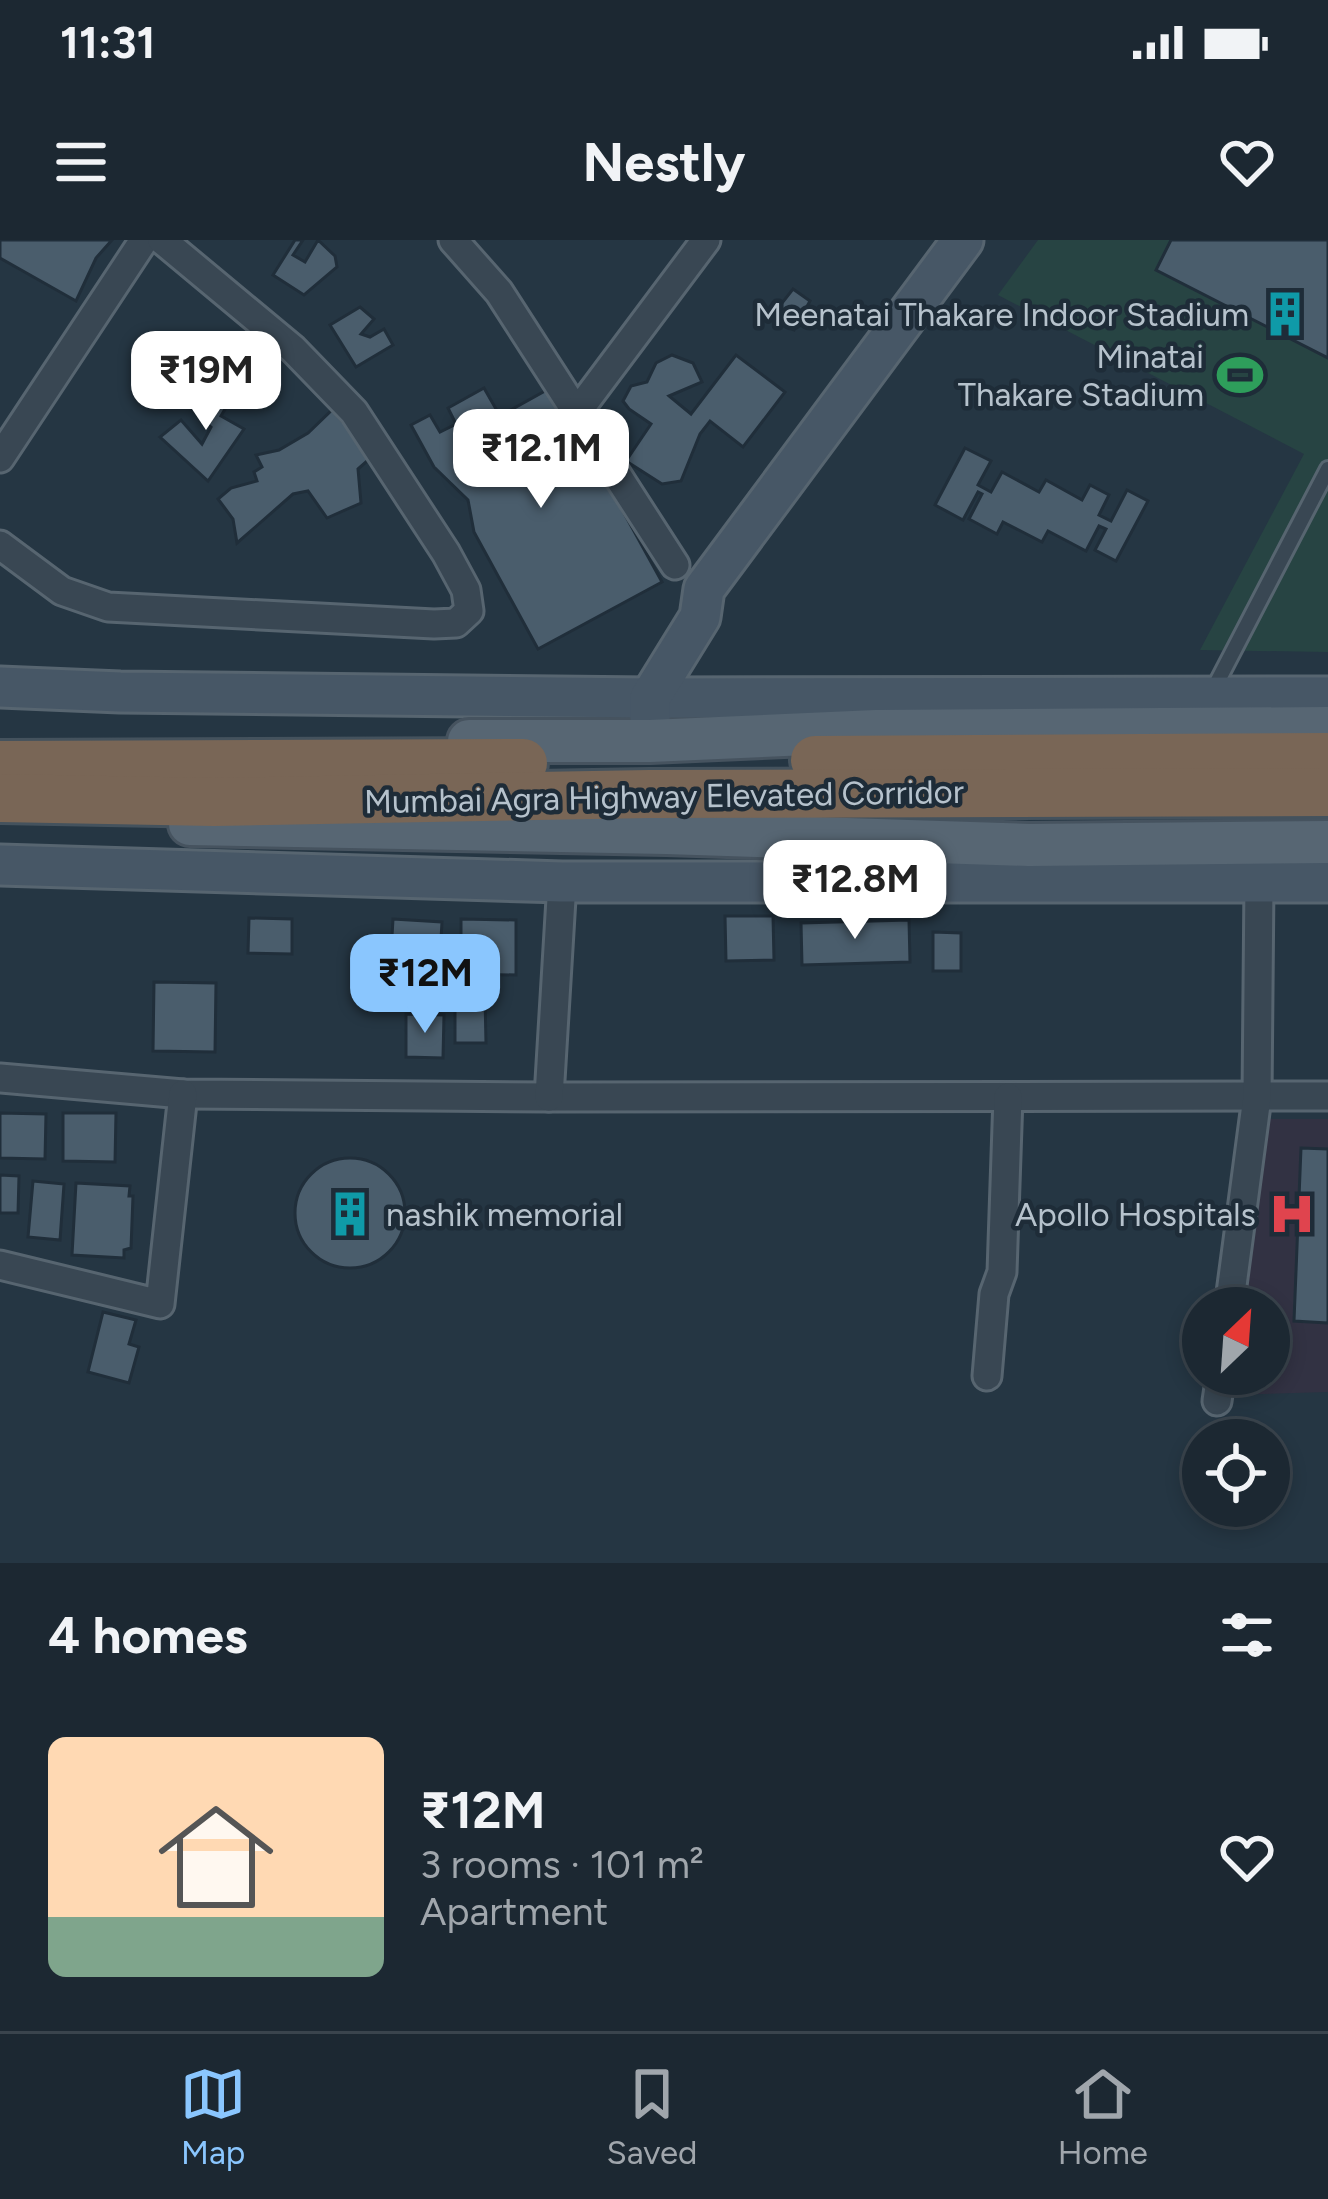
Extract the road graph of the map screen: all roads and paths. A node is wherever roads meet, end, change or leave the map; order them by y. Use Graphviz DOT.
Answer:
graph roads {
  1 [pos="144,240"];
  2 [pos="162,240"];
  3 [pos="452,240"];
  4 [pos="706,240"];
  5 [pos="963,240"];
  6 [pos="992,240"];
  7 [pos="578,411"];
  8 [pos="0,458"];
  9 [pos="1328,469"];
  10 [pos="0,545"];
  11 [pos="675,565"];
  12 [pos="700,617"];
  13 [pos="0,687"];
  14 [pos="1328,697"];
  15 [pos="650,698"];
  16 [pos="1209,698"];
  17 [pos="1328,728"];
  18 [pos="650,741"];
  19 [pos="0,742"];
  20 [pos="1328,758"];
  21 [pos="0,765"];
  22 [pos="1004,775"];
  23 [pos="1328,792"];
  24 [pos="0,799"];
  25 [pos="0,820"];
  26 [pos="1328,842"];
  27 [pos="0,865"];
  28 [pos="562,882"];
  29 [pos="1259,882"];
  30 [pos="1328,882"];
  31 [pos="0,1078"];
  32 [pos="183,1094"];
  33 [pos="1328,1096"];
  34 [pos="550,1097"];
  35 [pos="1008,1097"];
  36 [pos="1257,1097"];
  37 [pos="0,1265"];
  38 [pos="1232,1287"];
  39 [pos="987,1376"];
  1 -- 8 [label="street"];
  2 -- 10 [label="street"];
  3 -- 7 [label="street"];
  4 -- 7 [label="street"];
  5 -- 12 [label="street"];
  6 -- 12 [label="street"];
  7 -- 11 [label="street"];
  9 -- 16 [label="lane"];
  12 -- 15 [label="street"];
  13 -- 15 [label="street"];
  14 -- 16 [label="street"];
  15 -- 16 [label="street"];
  15 -- 18 [label="street"];
  17 -- 18 [label="main road"];
  18 -- 19 [label="main road"];
  20 -- 22 [label="highway, Mumbai Agra Highway Elevated Corridor"];
  21 -- 22 [label="highway, Mumbai Agra Highway Elevated Corridor"];
  22 -- 23 [label="highway, Mumbai Agra Highway Elevated Corridor"];
  22 -- 24 [label="highway, Mumbai Agra Highway Elevated Corridor"];
  25 -- 26 [label="main road"];
  27 -- 28 [label="street"];
  28 -- 29 [label="street"];
  28 -- 34 [label="street"];
  29 -- 30 [label="street"];
  29 -- 36 [label="street"];
  31 -- 32 [label="street"];
  32 -- 34 [label="street"];
  32 -- 37 [label="street"];
  33 -- 36 [label="street"];
  34 -- 35 [label="street"];
  35 -- 36 [label="street"];
  35 -- 39 [label="street"];
  36 -- 38 [label="street"];
}
